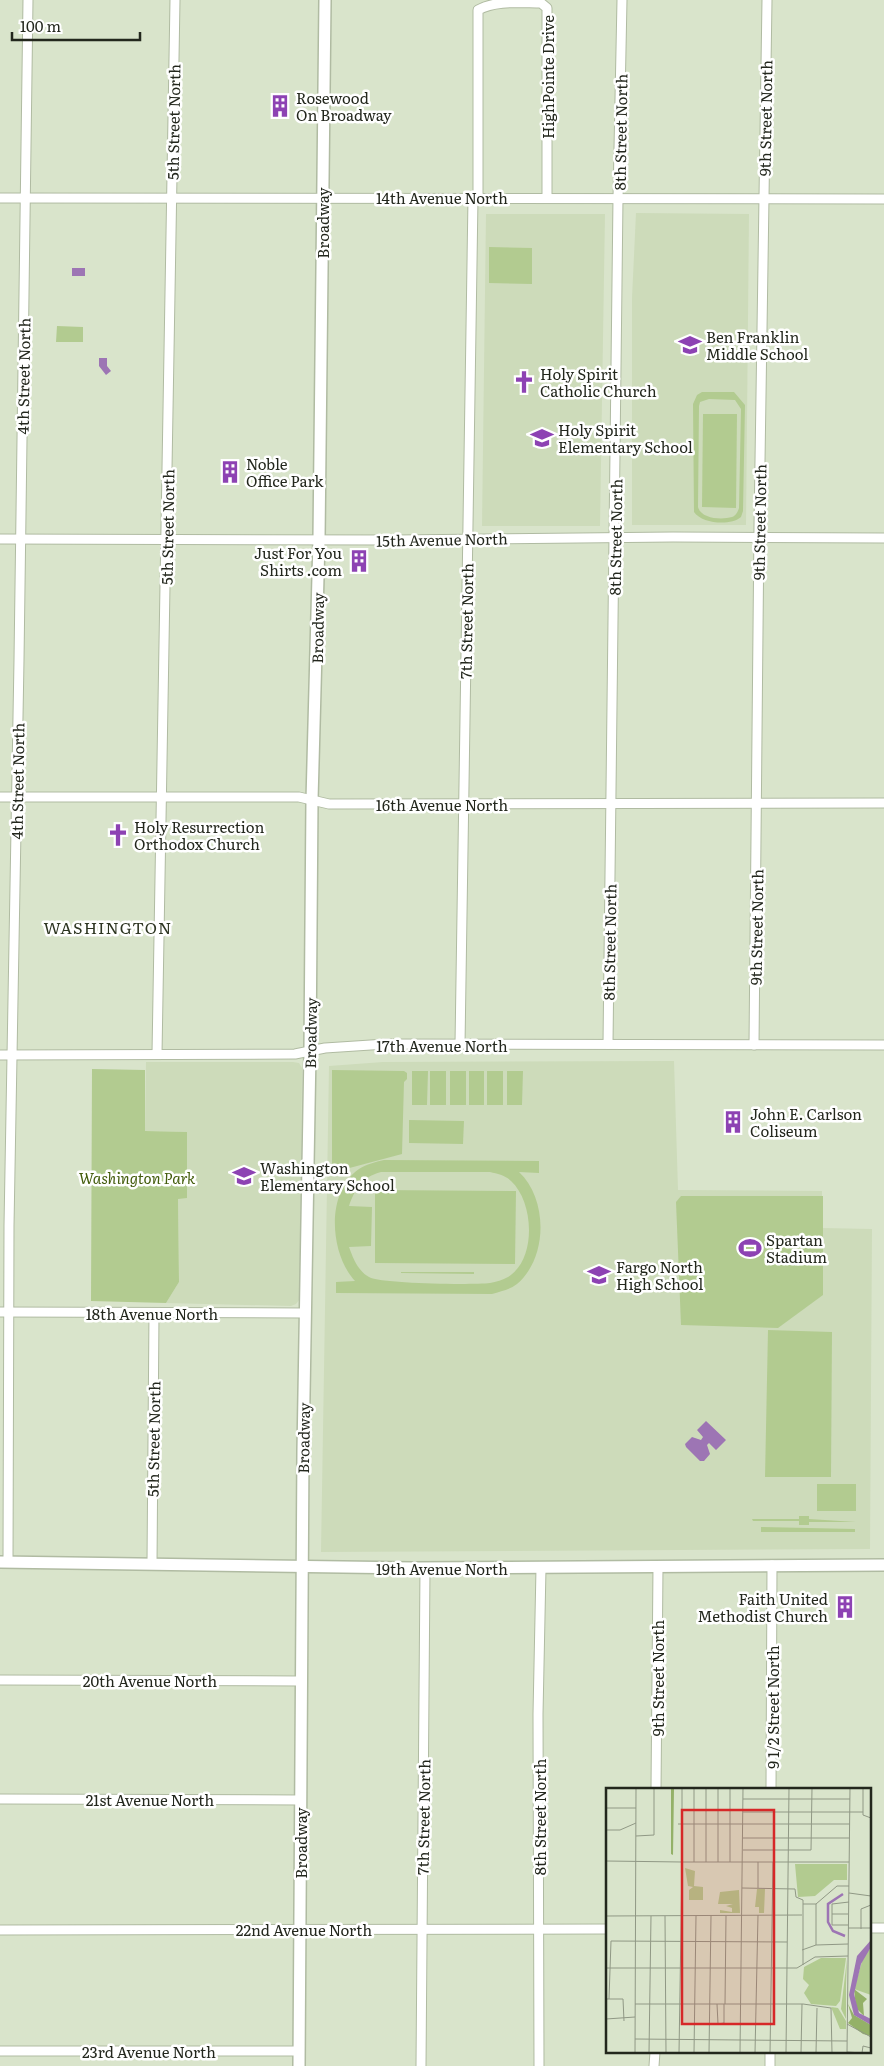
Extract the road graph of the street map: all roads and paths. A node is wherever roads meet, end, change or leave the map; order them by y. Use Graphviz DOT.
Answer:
graph roads {
  1 [pos="28,0"];
  2 [pos="175,0"];
  3 [pos="325,0"];
  4 [pos="622,0"];
  5 [pos="767,0"];
  6 [pos="171,197"];
  7 [pos="0,198"];
  8 [pos="25,198"];
  9 [pos="322,198"];
  10 [pos="475,198"];
  11 [pos="547,198"];
  12 [pos="618,198"];
  13 [pos="764,198"];
  14 [pos="884,198"];
  15 [pos="615,538"];
  16 [pos="759,538"];
  17 [pos="884,538"];
  18 [pos="0,539"];
  19 [pos="21,539"];
  20 [pos="166,539"];
  21 [pos="319,539"];
  22 [pos="468,540"];
  23 [pos="0,797"];
  24 [pos="16,797"];
  25 [pos="163,798"];
  26 [pos="312,800"];
  27 [pos="464,803"];
  28 [pos="757,803"];
  29 [pos="611,804"];
  30 [pos="884,804"];
  31 [pos="608,1044"];
  32 [pos="460,1045"];
  33 [pos="754,1045"];
  34 [pos="884,1045"];
  35 [pos="310,1051"];
  36 [pos="157,1054"];
  37 [pos="0,1055"];
  38 [pos="12,1055"];
  39 [pos="4,1313"];
  40 [pos="154,1313"];
  41 [pos="304,1313"];
  42 [pos="4,1562"];
  43 [pos="152,1564"];
  44 [pos="772,1565"];
  45 [pos="884,1565"];
  46 [pos="658,1566"];
  47 [pos="302,1567"];
  48 [pos="425,1568"];
  49 [pos="541,1568"];
  50 [pos="0,1680"];
  51 [pos="300,1681"];
  52 [pos="656,1788"];
  53 [pos="772,1788"];
  54 [pos="0,1799"];
  55 [pos="300,1800"];
  56 [pos="299,1929"];
  57 [pos="422,1929"];
  58 [pos="539,1929"];
  59 [pos="606,1929"];
  60 [pos="0,1930"];
  61 [pos="0,2051"];
  62 [pos="299,2051"];
  63 [pos="299,2066"];
  64 [pos="421,2066"];
  65 [pos="539,2066"];
  1 -- 8 [label="street, 4th Street North"];
  2 -- 6 [label="street, 5th Street North"];
  3 -- 9 [label="street, Broadway"];
  4 -- 12 [label="street, 8th Street North"];
  5 -- 13 [label="street, 9th Street North"];
  6 -- 8 [label="street, 14th Avenue North"];
  6 -- 9 [label="street, 14th Avenue North"];
  6 -- 20 [label="street, 5th Street North"];
  7 -- 8 [label="street, 14th Avenue North"];
  8 -- 19 [label="street, 4th Street North"];
  9 -- 10 [label="street, 14th Avenue North"];
  9 -- 21 [label="street, Broadway"];
  10 -- 11 [label="street, 14th Avenue North"];
  10 -- 11 [label="street, HighPointe Drive"];
  10 -- 22 [label="street, 7th Street North"];
  11 -- 12 [label="street, 14th Avenue North"];
  12 -- 13 [label="street, 14th Avenue North"];
  12 -- 15 [label="street, 8th Street North"];
  13 -- 14 [label="street, 14th Avenue North"];
  13 -- 16 [label="street, 9th Street North"];
  15 -- 16 [label="street, 15th Avenue North"];
  15 -- 22 [label="street, 15th Avenue North"];
  15 -- 29 [label="street, 8th Street North"];
  16 -- 17 [label="street, 15th Avenue North"];
  16 -- 28 [label="street, 9th Street North"];
  18 -- 19 [label="street, 15th Avenue North"];
  19 -- 20 [label="street, 15th Avenue North"];
  19 -- 24 [label="street, 4th Street North"];
  20 -- 21 [label="street, 15th Avenue North"];
  20 -- 25 [label="street, 5th Street North"];
  21 -- 22 [label="street, 15th Avenue North"];
  21 -- 26 [label="street, Broadway"];
  22 -- 27 [label="street, 7th Street North"];
  23 -- 24 [label="street, 16th Avenue North"];
  24 -- 25 [label="street, 16th Avenue North"];
  24 -- 38 [label="street, 4th Street North"];
  25 -- 26 [label="street, 16th Avenue North"];
  25 -- 36 [label="street, 5th Street North"];
  26 -- 27 [label="street, 16th Avenue North"];
  26 -- 35 [label="street, Broadway"];
  27 -- 29 [label="street, 16th Avenue North"];
  27 -- 32 [label="street, 7th Street North"];
  28 -- 29 [label="street, 16th Avenue North"];
  28 -- 30 [label="street, 16th Avenue North"];
  28 -- 33 [label="street, 9th Street North"];
  29 -- 31 [label="street, 8th Street North"];
  31 -- 32 [label="street, 17th Avenue North"];
  31 -- 33 [label="street, 17th Avenue North"];
  32 -- 35 [label="street, 17th Avenue North"];
  33 -- 34 [label="street, 17th Avenue North"];
  35 -- 36 [label="street, 17th Avenue North"];
  35 -- 41 [label="street, Broadway"];
  36 -- 38 [label="street, 17th Avenue North"];
  37 -- 38 [label="street, 17th Avenue North"];
  38 -- 39 [label="street, 4th Street North"];
  39 -- 40 [label="street, 18th Avenue North"];
  39 -- 42 [label="street, 4th Street North"];
  40 -- 41 [label="street, 18th Avenue North"];
  40 -- 43 [label="street, 5th Street North"];
  41 -- 47 [label="street, Broadway"];
  42 -- 43 [label="street, 19th Avenue North"];
  43 -- 47 [label="street, 19th Avenue North"];
  44 -- 45 [label="street, 19th Avenue North"];
  44 -- 46 [label="street, 19th Avenue North"];
  44 -- 53 [label="street, 9 1/2 Street North"];
  46 -- 49 [label="street, 19th Avenue North"];
  46 -- 52 [label="street, 9th Street North"];
  47 -- 48 [label="street, 19th Avenue North"];
  47 -- 51 [label="street, Broadway"];
  48 -- 49 [label="street, 19th Avenue North"];
  48 -- 57 [label="street, 7th Street North"];
  49 -- 58 [label="street, 8th Street North"];
  50 -- 51 [label="street, 20th Avenue North"];
  51 -- 55 [label="street, Broadway"];
  54 -- 55 [label="street, 21st Avenue North"];
  55 -- 56 [label="street, Broadway"];
  56 -- 57 [label="street, 22nd Avenue North"];
  56 -- 60 [label="street, 22nd Avenue North"];
  56 -- 62 [label="street, Broadway"];
  57 -- 58 [label="street, 22nd Avenue North"];
  57 -- 64 [label="street, 7th Street North"];
  58 -- 59 [label="street, 22nd Avenue North"];
  58 -- 65 [label="street, 8th Street North"];
  61 -- 62 [label="street, 23rd Avenue North"];
  62 -- 63 [label="street, Broadway"];
}
